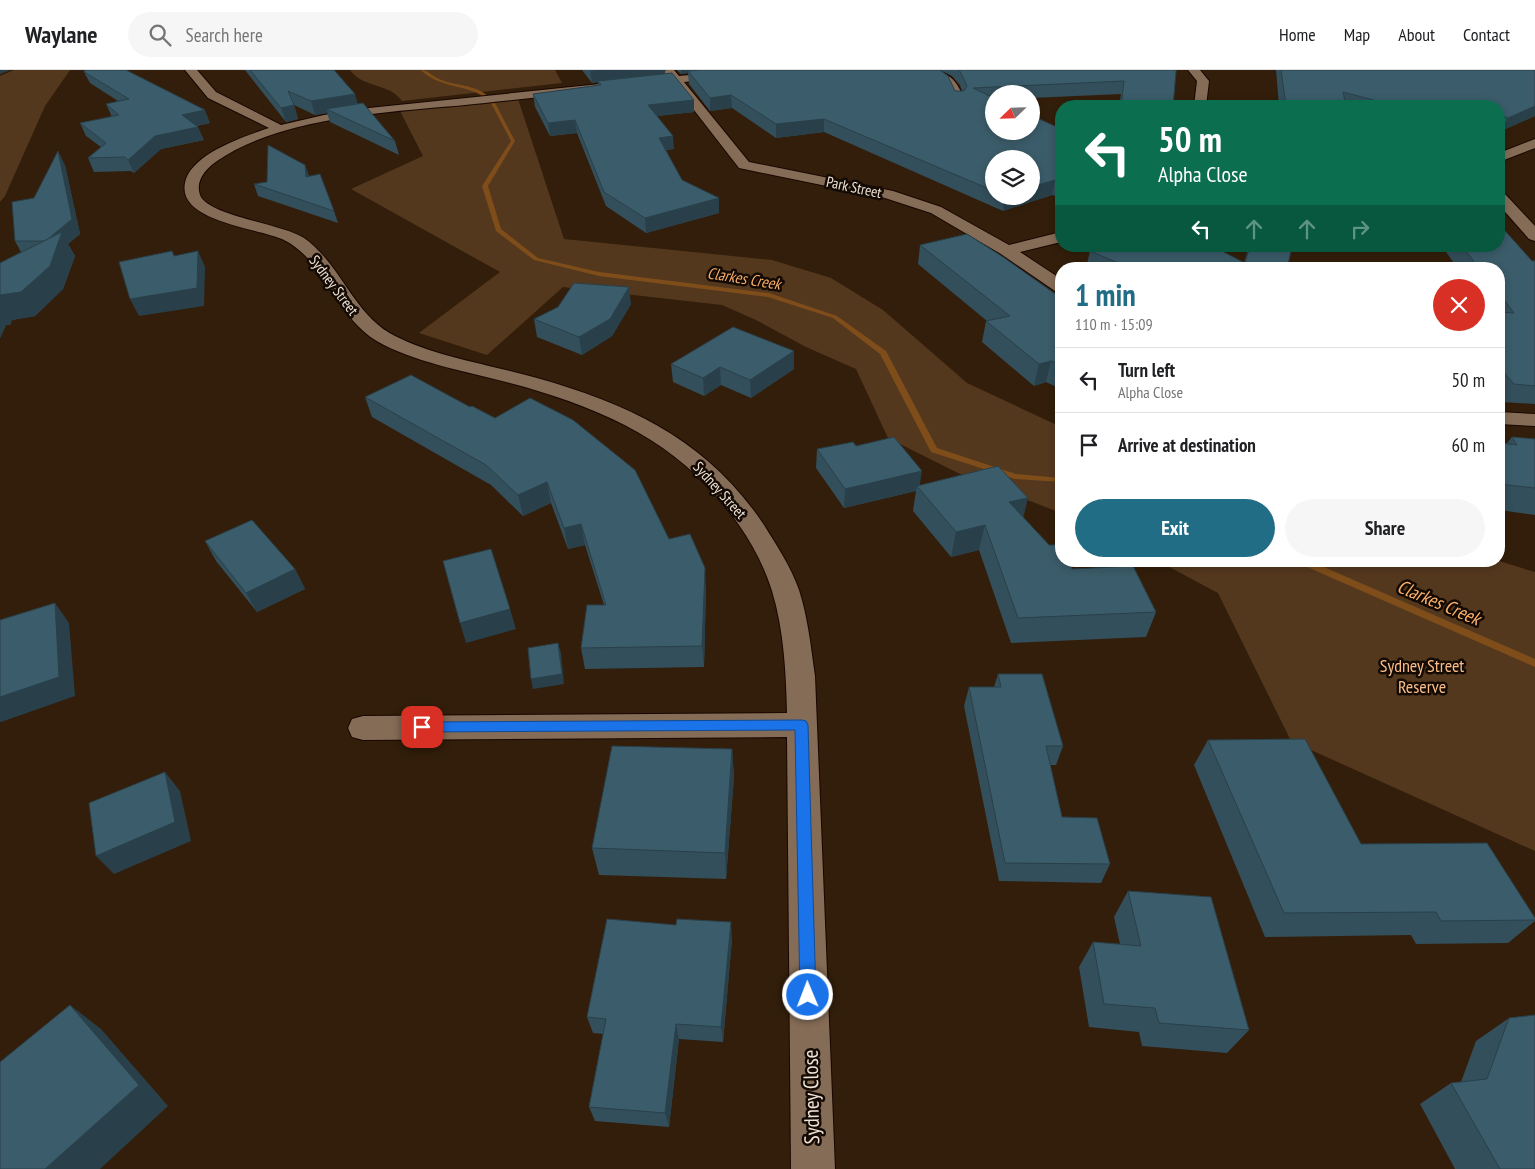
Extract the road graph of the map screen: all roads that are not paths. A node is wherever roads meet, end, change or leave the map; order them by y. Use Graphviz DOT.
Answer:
graph roads {
  1 [pos="191,70"];
  2 [pos="779,70"];
  3 [pos="932,70"];
  4 [pos="1194,70"];
  5 [pos="673,75"];
  6 [pos="958,99"];
  7 [pos="1201,100"];
  8 [pos="280,129"];
  9 [pos="1535,143"];
  10 [pos="1505,156"];
  11 [pos="1505,203"];
  12 [pos="1535,236"];
  13 [pos="1055,238"];
  14 [pos="1007,250"];
  15 [pos="1055,284"];
  16 [pos="1505,418"];
  17 [pos="1535,420"];
  18 [pos="802,725"];
  19 [pos="363,728"];
  20 [pos="813,1169"];
  1 -- 8 [label="street"];
  2 -- 5 [label="street, Sydney Street"];
  3 -- 6 [label="street"];
  4 -- 7 [label="street"];
  5 -- 8 [label="street, Sydney Street"];
  5 -- 14 [label="street, Park Street"];
  8 -- 18 [label="street, Sydney Street"];
  9 -- 10 [label="street"];
  11 -- 12 [label="street"];
  13 -- 14 [label="street"];
  14 -- 15 [label="street, Park Street"];
  16 -- 17 [label="street"];
  18 -- 19 [label="street"];
  18 -- 20 [label="street, Sydney Close"];
}
